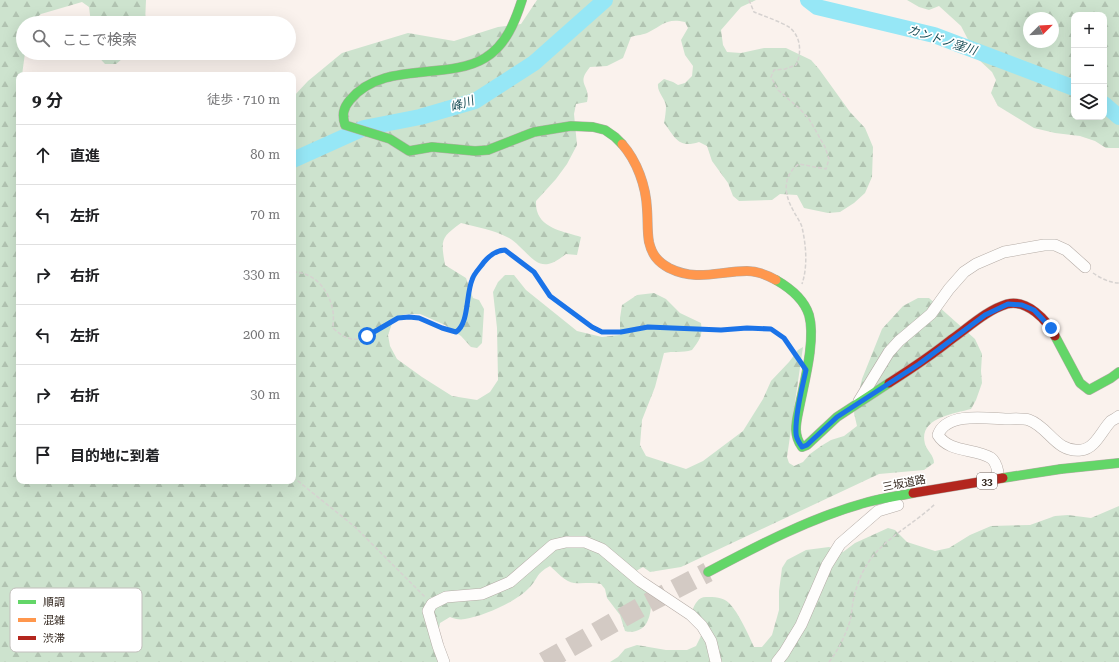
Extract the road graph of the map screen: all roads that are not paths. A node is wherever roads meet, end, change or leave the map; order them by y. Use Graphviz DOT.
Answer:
graph roads {
  1 [pos="522,0"];
  2 [pos="1085,267"];
  3 [pos="1119,372"];
  4 [pos="859,402"];
  5 [pos="1119,416"];
  6 [pos="1119,463"];
  7 [pos="708,572"];
  8 [pos="444,662"];
  9 [pos="716,662"];
  10 [pos="777,662"];
  1 -- 4 [label="main road"];
  2 -- 4 [label="street"];
  3 -- 4 [label="main road"];
  5 -- 10 [label="street"];
  6 -- 7 [label="main road, 三坂道路 / 33, bridge"];
  8 -- 9 [label="street"];
}
